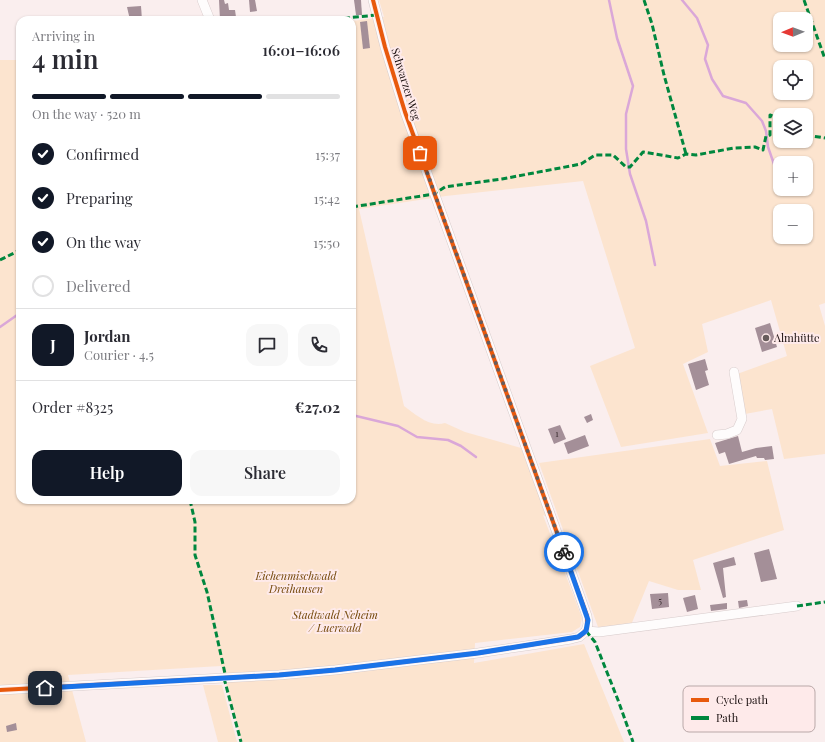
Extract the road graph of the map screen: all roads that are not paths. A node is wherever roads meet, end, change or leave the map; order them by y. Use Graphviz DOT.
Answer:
graph roads {
  1 [pos="202,0"];
  2 [pos="373,0"];
  3 [pos="208,16"];
  4 [pos="734,372"];
  5 [pos="717,435"];
  6 [pos="797,606"];
  7 [pos="586,631"];
  8 [pos="0,690"];
  1 -- 3 [label="street"];
  2 -- 7 [label="street, Schwarzer Weg"];
  4 -- 5 [label="street"];
  6 -- 7 [label="street"];
  7 -- 8 [label="street"];
}
